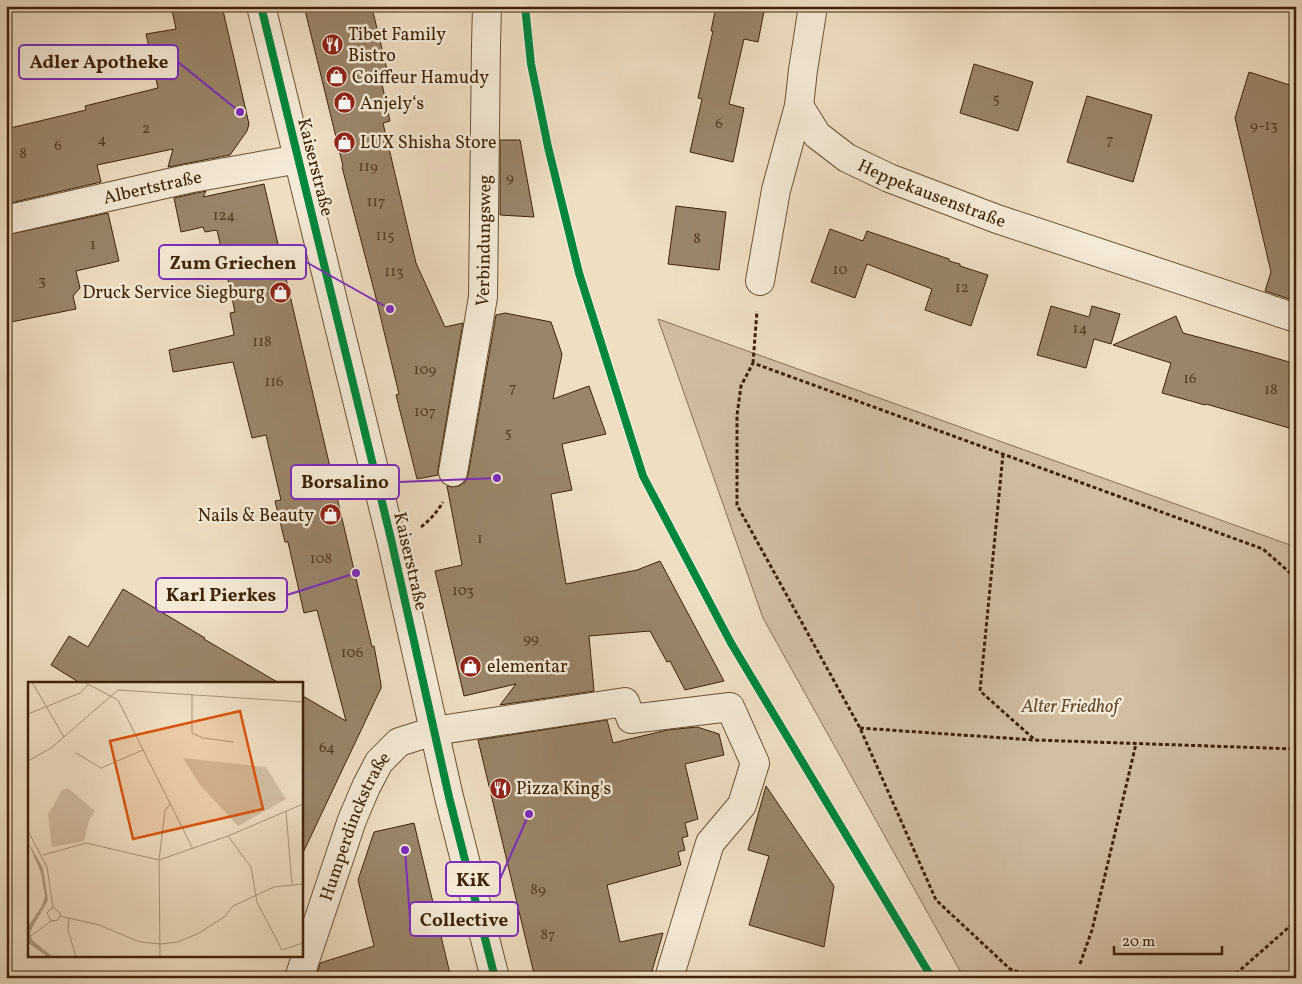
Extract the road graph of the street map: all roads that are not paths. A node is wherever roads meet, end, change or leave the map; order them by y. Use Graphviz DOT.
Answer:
graph roads {
  1 [pos="261,6"];
  2 [pos="487,6"];
  3 [pos="814,6"];
  4 [pos="799,106"];
  5 [pos="299,159"];
  6 [pos="6,220"];
  7 [pos="760,281"];
  8 [pos="1296,318"];
  9 [pos="453,472"];
  10 [pos="434,731"];
  11 [pos="299,978"];
  12 [pos="495,978"];
  13 [pos="670,978"];
  1 -- 5 [label="street, Kaiserstraße"];
  2 -- 9 [label="street, Verbindungsweg"];
  3 -- 4 [label="street"];
  4 -- 7 [label="street"];
  4 -- 8 [label="street, Heppekausenstraße"];
  5 -- 6 [label="street, Albertstraße"];
  5 -- 10 [label="street, Kaiserstraße"];
  10 -- 11 [label="street, Humperdinckstraße"];
  10 -- 12 [label="street, Kaiserstraße"];
  10 -- 13 [label="street, Humperdinckstraße"];
}
